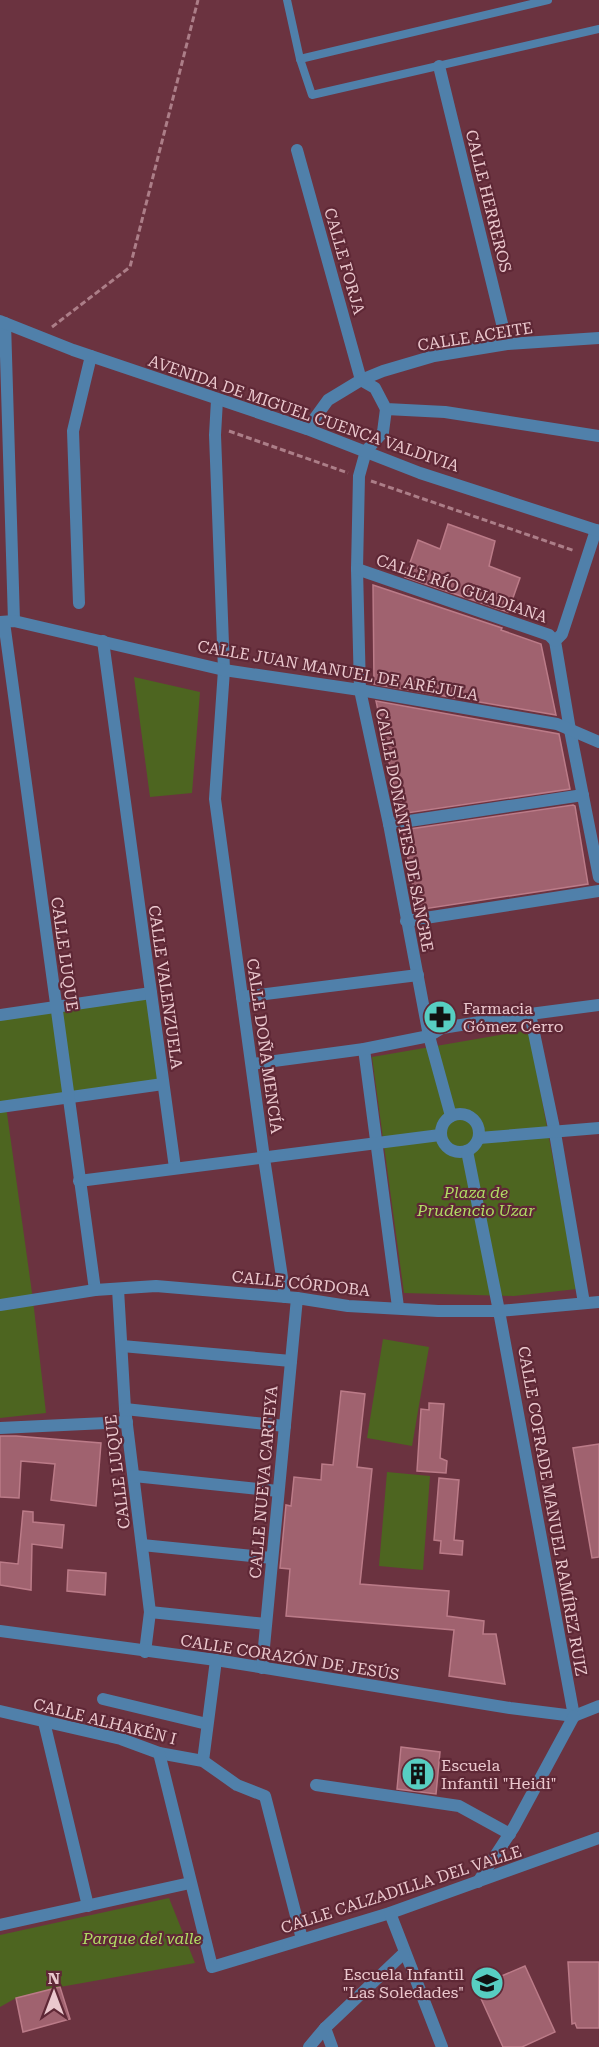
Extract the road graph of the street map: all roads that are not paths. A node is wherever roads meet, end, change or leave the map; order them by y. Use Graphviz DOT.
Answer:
graph roads {
  1 [pos="287,0"];
  2 [pos="548,0"];
  3 [pos="599,29"];
  4 [pos="300,60"];
  5 [pos="439,66"];
  6 [pos="297,150"];
  7 [pos="2,322"];
  8 [pos="599,338"];
  9 [pos="507,344"];
  10 [pos="3,351"];
  11 [pos="91,356"];
  12 [pos="361,380"];
  13 [pos="217,400"];
  14 [pos="386,409"];
  15 [pos="307,429"];
  16 [pos="599,435"];
  17 [pos="366,450"];
  18 [pos="5,529"];
  19 [pos="597,531"];
  20 [pos="357,569"];
  21 [pos="79,603"];
  22 [pos="6,621"];
  23 [pos="104,641"];
  24 [pos="555,641"];
  25 [pos="224,670"];
  26 [pos="360,690"];
  27 [pos="570,730"];
  28 [pos="599,742"];
  29 [pos="583,795"];
  30 [pos="388,824"];
  31 [pos="599,877"];
  32 [pos="599,891"];
  33 [pos="406,921"];
  34 [pos="418,975"];
  35 [pos="151,993"];
  36 [pos="242,997"];
  37 [pos="599,1005"];
  38 [pos="56,1007"];
  39 [pos="530,1014"];
  40 [pos="0,1015"];
  41 [pos="429,1036"];
  42 [pos="364,1049"];
  43 [pos="252,1065"];
  44 [pos="163,1084"];
  45 [pos="68,1098"];
  46 [pos="0,1107"];
  47 [pos="451,1116"];
  48 [pos="599,1128"];
  49 [pos="555,1133"];
  50 [pos="440,1135"];
  51 [pos="479,1138"];
  52 [pos="377,1143"];
  53 [pos="467,1151"];
  54 [pos="264,1158"];
  55 [pos="175,1168"];
  56 [pos="79,1181"];
  57 [pos="118,1288"];
  58 [pos="95,1290"];
  59 [pos="291,1298"];
  60 [pos="599,1302"];
  61 [pos="584,1303"];
  62 [pos="0,1305"];
  63 [pos="399,1307"];
  64 [pos="499,1311"];
  65 [pos="122,1346"];
  66 [pos="291,1361"];
  67 [pos="126,1409"];
  68 [pos="127,1422"];
  69 [pos="285,1426"];
  70 [pos="0,1428"];
  71 [pos="134,1476"];
  72 [pos="278,1491"];
  73 [pos="142,1545"];
  74 [pos="272,1558"];
  75 [pos="150,1612"];
  76 [pos="266,1624"];
  77 [pos="0,1631"];
  78 [pos="145,1652"];
  79 [pos="216,1660"];
  80 [pos="262,1668"];
  81 [pos="103,1699"];
  82 [pos="599,1706"];
  83 [pos="0,1711"];
  84 [pos="574,1716"];
  85 [pos="45,1722"];
  86 [pos="207,1724"];
  87 [pos="159,1753"];
  88 [pos="203,1761"];
  89 [pos="316,1785"];
  90 [pos="510,1834"];
  91 [pos="599,1838"];
  92 [pos="478,1882"];
  93 [pos="190,1883"];
  94 [pos="88,1906"];
  95 [pos="390,1913"];
  96 [pos="0,1925"];
  97 [pos="302,1939"];
  98 [pos="404,1953"];
  99 [pos="325,2028"];
  100 [pos="309,2047"];
  101 [pos="332,2047"];
  102 [pos="442,2047"];
  1 -- 4 [label="lane"];
  2 -- 4 [label="lane"];
  3 -- 5 [label="lane"];
  4 -- 5 [label="lane"];
  5 -- 9 [label="street, CALLE HERREROS"];
  6 -- 12 [label="street, CALLE FORJA"];
  7 -- 10 [label="street, CALLE LUQUE"];
  7 -- 11 [label="street, AVENIDA DE MIGUEL CUENCA VALDIVIA"];
  8 -- 9 [label="street, CALLE ACEITE"];
  9 -- 12 [label="street, CALLE ACEITE"];
  10 -- 18 [label="street, CALLE LUQUE"];
  11 -- 13 [label="street, AVENIDA DE MIGUEL CUENCA VALDIVIA"];
  11 -- 21 [label="street"];
  12 -- 14 [label="street"];
  12 -- 15 [label="street, CALLE ACEITE"];
  13 -- 15 [label="street, AVENIDA DE MIGUEL CUENCA VALDIVIA"];
  13 -- 25 [label="street, CALLE DOÑA MENCÍA"];
  14 -- 16 [label="street"];
  14 -- 17 [label="street"];
  15 -- 17 [label="street, AVENIDA DE MIGUEL CUENCA VALDIVIA"];
  17 -- 19 [label="street, AVENIDA DE MIGUEL CUENCA VALDIVIA"];
  17 -- 20 [label="street, CALLE DONANTES DE SANGRE"];
  18 -- 22 [label="street, CALLE LUQUE"];
  19 -- 24 [label="street"];
  20 -- 24 [label="street, CALLE RÍO GUADIANA"];
  20 -- 26 [label="street, CALLE DONANTES DE SANGRE"];
  22 -- 23 [label="street, CALLE JUAN MANUEL DE ARÉJULA"];
  22 -- 38 [label="street, CALLE LUQUE"];
  23 -- 25 [label="street, CALLE JUAN MANUEL DE ARÉJULA"];
  23 -- 35 [label="street, CALLE VALENZUELA"];
  24 -- 27 [label="street"];
  25 -- 26 [label="street, CALLE JUAN MANUEL DE ARÉJULA"];
  25 -- 36 [label="street, CALLE DOÑA MENCÍA"];
  26 -- 27 [label="street, CALLE JUAN MANUEL DE ARÉJULA"];
  26 -- 30 [label="street, CALLE DONANTES DE SANGRE"];
  27 -- 28 [label="street, CALLE JUAN MANUEL DE ARÉJULA"];
  27 -- 29 [label="street"];
  29 -- 30 [label="street"];
  29 -- 31 [label="street"];
  30 -- 33 [label="street, CALLE DONANTES DE SANGRE"];
  32 -- 33 [label="street"];
  33 -- 34 [label="street, CALLE DONANTES DE SANGRE"];
  34 -- 36 [label="street"];
  34 -- 41 [label="street, CALLE DONANTES DE SANGRE"];
  35 -- 38 [label="street"];
  35 -- 44 [label="street, CALLE VALENZUELA"];
  36 -- 43 [label="street, CALLE DOÑA MENCÍA"];
  37 -- 39 [label="street"];
  38 -- 40 [label="street"];
  38 -- 45 [label="street, CALLE LUQUE"];
  39 -- 41 [label="street"];
  39 -- 49 [label="street"];
  41 -- 42 [label="street"];
  41 -- 47 [label="street, CALLE DONANTES DE SANGRE"];
  42 -- 43 [label="street"];
  42 -- 52 [label="street"];
  43 -- 54 [label="street, CALLE DOÑA MENCÍA"];
  44 -- 45 [label="street"];
  44 -- 55 [label="street, CALLE VALENZUELA"];
  45 -- 46 [label="street"];
  45 -- 56 [label="street, CALLE LUQUE"];
  47 -- 50 [label="street"];
  47 -- 51 [label="street"];
  48 -- 49 [label="street"];
  49 -- 51 [label="street"];
  49 -- 61 [label="street"];
  50 -- 52 [label="street"];
  50 -- 53 [label="street"];
  51 -- 53 [label="street"];
  52 -- 54 [label="street"];
  52 -- 63 [label="street"];
  53 -- 64 [label="street"];
  54 -- 55 [label="street"];
  54 -- 59 [label="street, CALLE DOÑA MENCÍA"];
  55 -- 56 [label="street"];
  56 -- 58 [label="street, CALLE LUQUE"];
  57 -- 58 [label="street, CALLE CÓRDOBA"];
  57 -- 59 [label="street, CALLE CÓRDOBA"];
  57 -- 65 [label="street, CALLE LUQUE"];
  58 -- 62 [label="street, CALLE CÓRDOBA"];
  59 -- 63 [label="street, CALLE CÓRDOBA"];
  59 -- 66 [label="street, CALLE NUEVA CARTEYA"];
  60 -- 61 [label="street, CALLE CÓRDOBA"];
  61 -- 64 [label="street, CALLE CÓRDOBA"];
  63 -- 64 [label="street, CALLE CÓRDOBA"];
  64 -- 84 [label="street, CALLE COFRADE MANUEL RAMÍREZ RUIZ"];
  65 -- 66 [label="street"];
  65 -- 67 [label="street, CALLE LUQUE"];
  66 -- 69 [label="street, CALLE NUEVA CARTEYA"];
  67 -- 68 [label="street, CALLE LUQUE"];
  67 -- 69 [label="street"];
  68 -- 70 [label="street"];
  68 -- 71 [label="street, CALLE LUQUE"];
  69 -- 72 [label="street, CALLE NUEVA CARTEYA"];
  71 -- 72 [label="street"];
  71 -- 73 [label="street, CALLE LUQUE"];
  72 -- 74 [label="street, CALLE NUEVA CARTEYA"];
  73 -- 74 [label="street"];
  73 -- 75 [label="street, CALLE LUQUE"];
  74 -- 76 [label="street, CALLE NUEVA CARTEYA"];
  75 -- 76 [label="street"];
  75 -- 78 [label="street, CALLE LUQUE"];
  76 -- 80 [label="street, CALLE NUEVA CARTEYA"];
  77 -- 78 [label="street, CALLE CORAZÓN DE JESÚS"];
  78 -- 79 [label="street, CALLE CORAZÓN DE JESÚS"];
  79 -- 80 [label="street, CALLE CORAZÓN DE JESÚS"];
  79 -- 86 [label="street"];
  80 -- 84 [label="street, CALLE CORAZÓN DE JESÚS"];
  81 -- 86 [label="street"];
  82 -- 84 [label="street"];
  83 -- 85 [label="street, CALLE ALHAKÉN I"];
  84 -- 90 [label="street"];
  85 -- 87 [label="street, CALLE ALHAKÉN I"];
  85 -- 94 [label="street"];
  86 -- 88 [label="street"];
  87 -- 88 [label="street, CALLE ALHAKÉN I"];
  87 -- 93 [label="street"];
  88 -- 97 [label="street"];
  89 -- 90 [label="street"];
  90 -- 92 [label="street"];
  91 -- 92 [label="street, CALLE CALZADILLA DEL VALLE"];
  92 -- 95 [label="street, CALLE CALZADILLA DEL VALLE"];
  93 -- 94 [label="street"];
  93 -- 97 [label="street, CALLE CALZADILLA DEL VALLE"];
  94 -- 96 [label="street"];
  95 -- 97 [label="street, CALLE CALZADILLA DEL VALLE"];
  95 -- 98 [label="street"];
  98 -- 99 [label="street"];
  98 -- 102 [label="street"];
  99 -- 100 [label="street"];
  99 -- 101 [label="street"];
}
